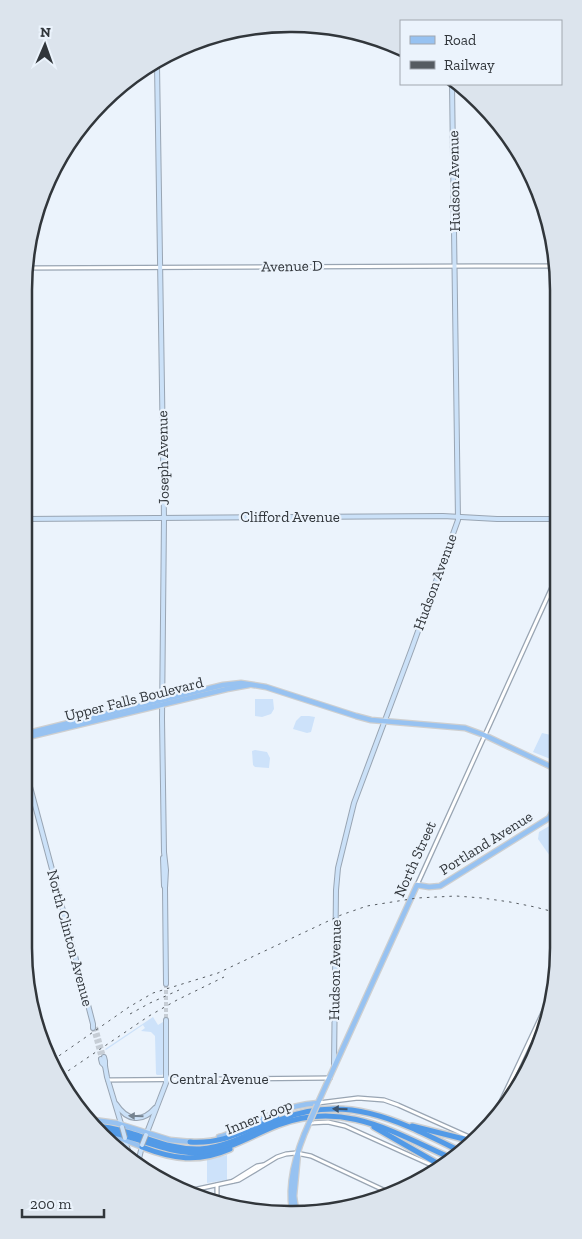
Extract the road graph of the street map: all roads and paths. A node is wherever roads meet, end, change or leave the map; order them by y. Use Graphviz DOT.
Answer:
graph roads {
  1 [pos="158,69"];
  2 [pos="452,89"];
  3 [pos="455,266"];
  4 [pos="548,266"];
  5 [pos="160,267"];
  6 [pos="34,268"];
  7 [pos="458,516"];
  8 [pos="164,518"];
  9 [pos="32,519"];
  10 [pos="550,520"];
  11 [pos="550,591"];
  12 [pos="162,702"];
  13 [pos="384,721"];
  14 [pos="32,732"];
  15 [pos="484,735"];
  16 [pos="32,736"];
  17 [pos="550,766"];
  18 [pos="32,794"];
  19 [pos="550,816"];
  20 [pos="417,885"];
  21 [pos="166,984"];
  22 [pos="166,1020"];
  23 [pos="540,1020"];
  24 [pos="94,1026"];
  25 [pos="334,1046"];
  26 [pos="343,1049"];
  27 [pos="103,1058"];
  28 [pos="334,1068"];
  29 [pos="330,1078"];
  30 [pos="166,1079"];
  31 [pos="108,1080"];
  32 [pos="504,1095"];
  33 [pos="114,1100"];
  34 [pos="159,1102"];
  35 [pos="317,1106"];
  36 [pos="343,1116"];
  37 [pos="386,1118"];
  38 [pos="101,1122"];
  39 [pos="310,1122"];
  40 [pos="121,1126"];
  41 [pos="104,1127"];
  42 [pos="269,1129"];
  43 [pos="108,1131"];
  44 [pos="147,1134"];
  45 [pos="115,1137"];
  46 [pos="467,1137"];
  47 [pos="465,1138"];
  48 [pos="125,1139"];
  49 [pos="190,1142"];
  50 [pos="142,1146"];
  51 [pos="127,1147"];
  52 [pos="455,1147"];
  53 [pos="298,1153"];
  54 [pos="445,1156"];
  55 [pos="139,1157"];
  56 [pos="436,1162"];
  57 [pos="264,1164"];
  58 [pos="432,1165"];
  59 [pos="233,1181"];
  60 [pos="216,1185"];
  61 [pos="197,1189"];
  62 [pos="383,1190"];
  63 [pos="217,1196"];
  64 [pos="294,1206"];
  1 -- 5 [label="main road, Joseph Avenue"];
  2 -- 3 [label="main road, Hudson Avenue"];
  3 -- 4 [label="street, Avenue D"];
  3 -- 5 [label="street, Avenue D"];
  3 -- 7 [label="main road, Hudson Avenue"];
  5 -- 6 [label="street, Avenue D"];
  5 -- 8 [label="main road, Joseph Avenue"];
  7 -- 8 [label="main road, Clifford Avenue"];
  7 -- 10 [label="main road, Clifford Avenue"];
  7 -- 13 [label="main road, Hudson Avenue"];
  8 -- 9 [label="main road, Clifford Avenue"];
  8 -- 12 [label="main road, Joseph Avenue"];
  11 -- 15 [label="street, North Street"];
  12 -- 13 [label="main road, Upper Falls Boulevard"];
  12 -- 14 [label="main road, Upper Falls Boulevard"];
  12 -- 16 [label="main road, Upper Falls Boulevard"];
  12 -- 21 [label="main road, Joseph Avenue"];
  13 -- 15 [label="main road, Upper Falls Boulevard"];
  13 -- 25 [label="main road, Hudson Avenue"];
  15 -- 17 [label="main road, Upper Falls Boulevard"];
  15 -- 20 [label="street, North Street"];
  18 -- 24 [label="main road, North Clinton Avenue"];
  19 -- 20 [label="main road, Portland Avenue"];
  20 -- 26 [label="main road, North Street"];
  22 -- 30 [label="main road"];
  23 -- 32 [label="street"];
  25 -- 26 [label="main road"];
  25 -- 28 [label="main road, Hudson Avenue"];
  26 -- 28 [label="main road, North Street"];
  27 -- 31 [label="main road"];
  28 -- 29 [label="main road, North Street"];
  29 -- 30 [label="street, Central Avenue"];
  29 -- 35 [label="main road, North Street"];
  30 -- 31 [label="street, Central Avenue"];
  30 -- 34 [label="main road"];
  31 -- 33 [label="main road"];
  34 -- 33 [label="main road, one-way"];
  33 -- 40 [label="main road"];
  34 -- 44 [label="main road"];
  37 -- 35 [label="highway, Inner Loop, one-way"];
  35 -- 39 [label="main road, North Street, bridge"];
  35 -- 41 [label="highway, Inner Loop"];
  35 -- 46 [label="street"];
  35 -- 49 [label="highway"];
  36 -- 42 [label="highway, Inner Loop"];
  36 -- 54 [label="highway, Inner Loop"];
  36 -- 56 [label="highway"];
  37 -- 47 [label="highway"];
  37 -- 52 [label="highway, Inner Loop"];
  38 -- 40 [label="main road"];
  39 -- 53 [label="main road, North Street"];
  39 -- 58 [label="street"];
  40 -- 44 [label="main road"];
  40 -- 48 [label="main road, bridge"];
  42 -- 43 [label="highway, Inner Loop"];
  42 -- 50 [label="highway"];
  44 -- 49 [label="main road"];
  44 -- 50 [label="main road, bridge"];
  45 -- 48 [label="main road"];
  48 -- 50 [label="main road"];
  48 -- 51 [label="main road"];
  50 -- 55 [label="main road"];
  53 -- 57 [label="street"];
  53 -- 62 [label="street"];
  53 -- 64 [label="main road, North Street"];
  57 -- 59 [label="street"];
  57 -- 59 [label="street"];
  59 -- 60 [label="street"];
  60 -- 61 [label="street"];
  60 -- 63 [label="street"];
}
